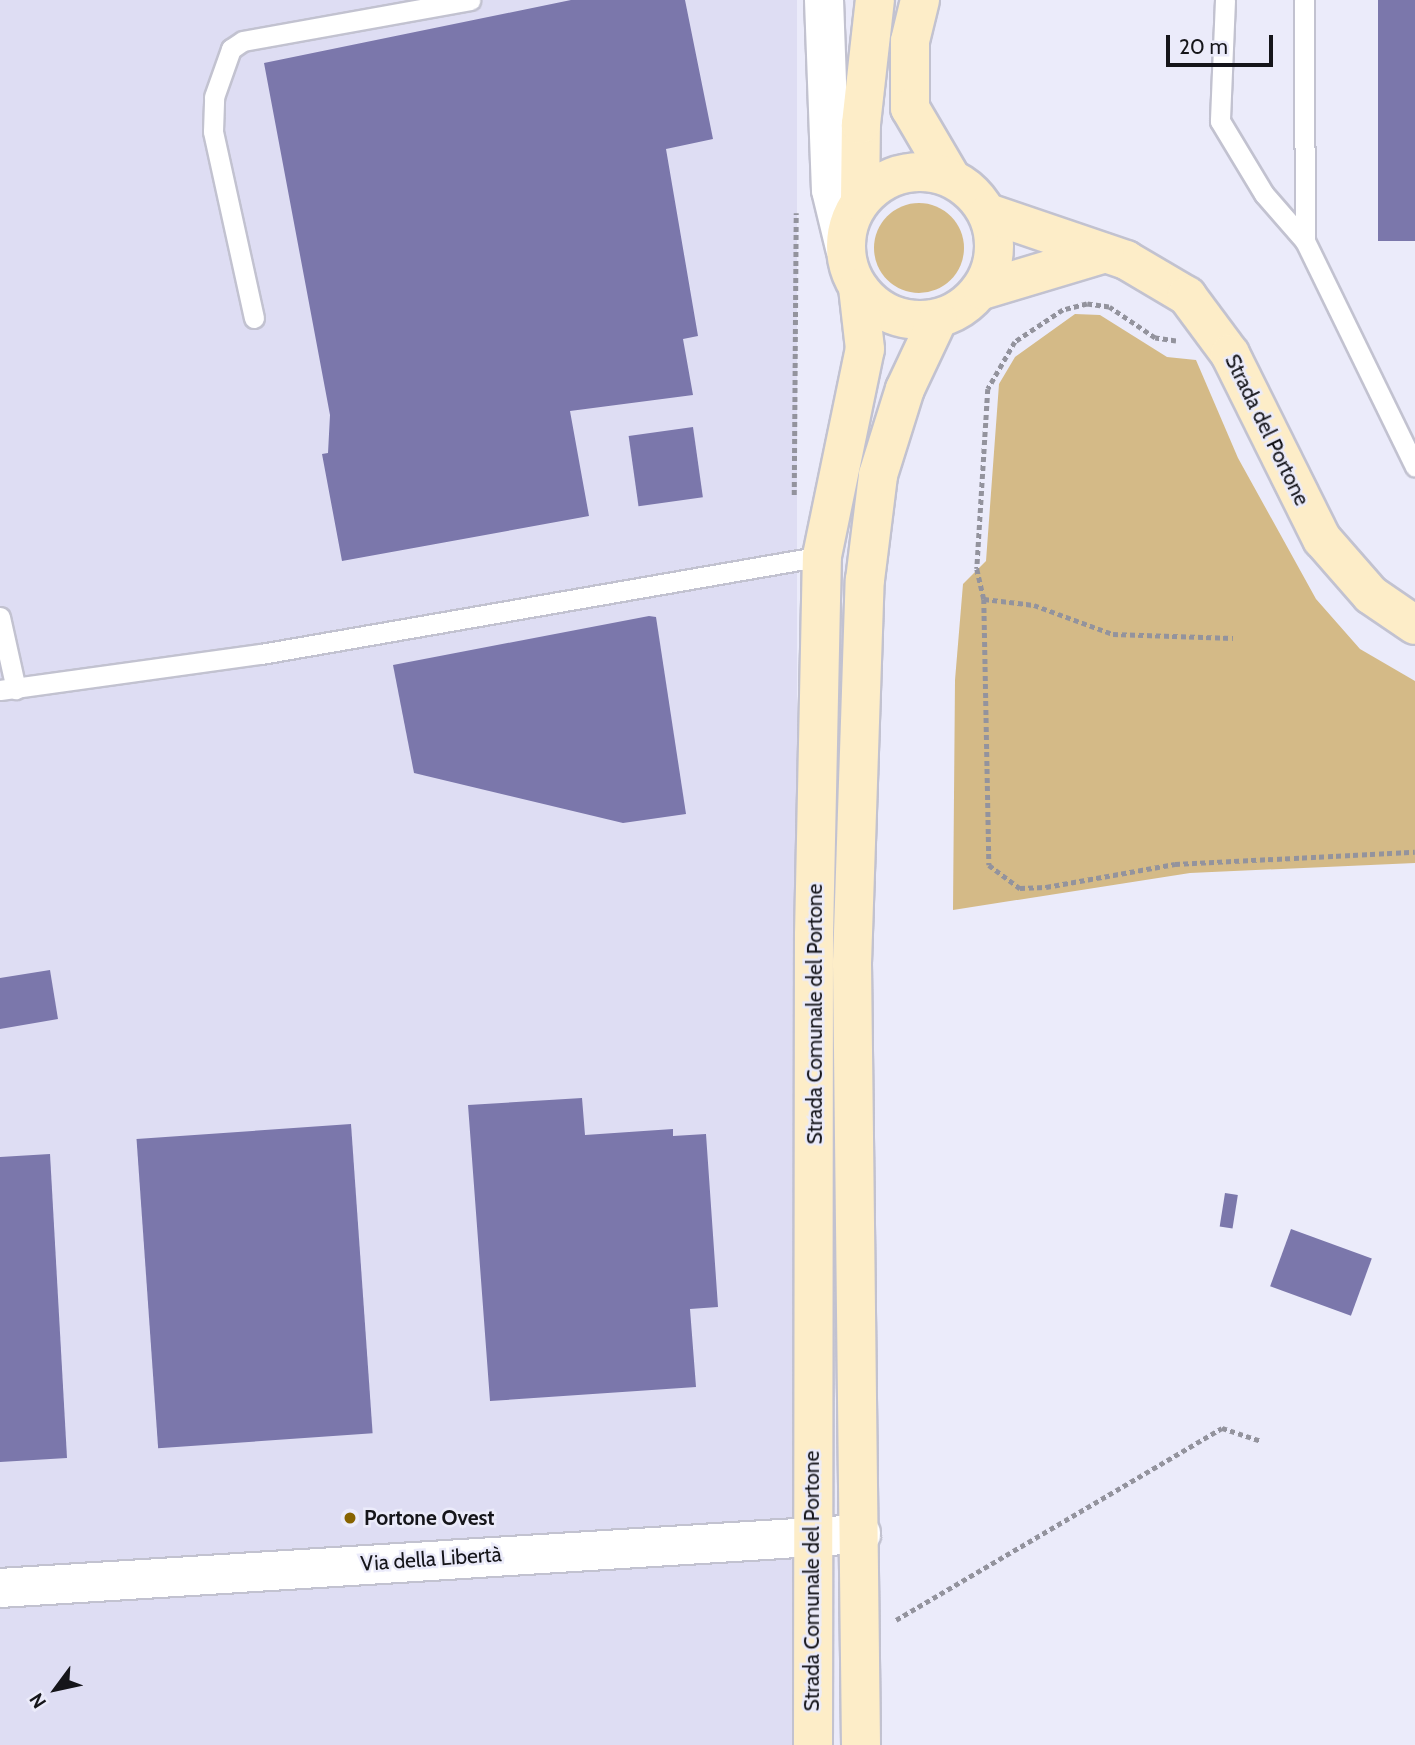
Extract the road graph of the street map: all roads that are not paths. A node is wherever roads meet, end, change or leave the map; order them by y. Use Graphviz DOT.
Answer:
graph roads {
  1 [pos="470,0"];
  2 [pos="824,0"];
  3 [pos="875,0"];
  4 [pos="919,0"];
  5 [pos="1224,0"];
  6 [pos="1304,0"];
  7 [pos="951,178"];
  8 [pos="860,201"];
  9 [pos="988,213"];
  10 [pos="1305,241"];
  11 [pos="845,248"];
  12 [pos="1105,253"];
  13 [pos="858,288"];
  14 [pos="982,290"];
  15 [pos="254,318"];
  16 [pos="938,319"];
  17 [pos="1415,467"];
  18 [pos="822,556"];
  19 [pos="0,617"];
  20 [pos="1415,625"];
  21 [pos="8,690"];
  22 [pos="812,1534"];
  23 [pos="861,1534"];
  24 [pos="0,1588"];
  25 [pos="813,1745"];
  26 [pos="861,1745"];
  1 -- 15 [label="lane"];
  2 -- 11 [label="street, Strada Comunale del Portone"];
  3 -- 8 [label="street"];
  4 -- 7 [label="street"];
  5 -- 10 [label="lane"];
  6 -- 10 [label="lane"];
  7 -- 8 [label="street"];
  7 -- 9 [label="street"];
  8 -- 11 [label="street"];
  9 -- 12 [label="street"];
  9 -- 14 [label="street"];
  10 -- 17 [label="lane"];
  11 -- 13 [label="street, Strada Comunale del Portone"];
  12 -- 14 [label="street"];
  12 -- 20 [label="street, Strada del Portone"];
  13 -- 16 [label="street"];
  13 -- 18 [label="street, Strada Comunale del Portone"];
  14 -- 16 [label="street"];
  16 -- 23 [label="street, Strada Comunale del Portone"];
  18 -- 21 [label="lane"];
  18 -- 22 [label="street, Strada Comunale del Portone"];
  19 -- 21 [label="lane"];
  22 -- 23 [label="street, Via della Libertà"];
  22 -- 24 [label="street, Via della Libertà"];
  22 -- 25 [label="street, Strada Comunale del Portone"];
  23 -- 26 [label="street, Strada Comunale del Portone"];
}
